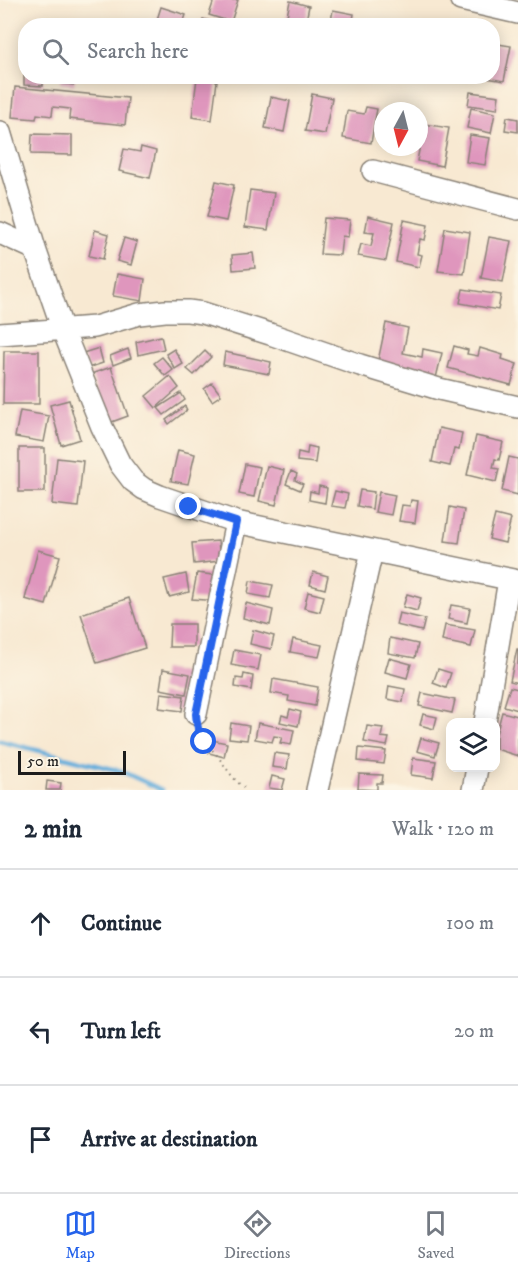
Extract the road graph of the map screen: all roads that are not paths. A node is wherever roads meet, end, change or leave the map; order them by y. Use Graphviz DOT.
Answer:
graph roads {
  1 [pos="461,0"];
  2 [pos="518,13"];
  3 [pos="0,132"];
  4 [pos="373,171"];
  5 [pos="518,209"];
  6 [pos="0,233"];
  7 [pos="35,249"];
  8 [pos="63,330"];
  9 [pos="0,334"];
  10 [pos="518,407"];
  11 [pos="236,522"];
  12 [pos="372,551"];
  13 [pos="514,580"];
  14 [pos="196,714"];
  15 [pos="486,718"];
  16 [pos="476,772"];
  17 [pos="317,790"];
  18 [pos="474,790"];
  1 -- 2 [label="street"];
  3 -- 7 [label="street"];
  4 -- 5 [label="street"];
  6 -- 7 [label="street"];
  7 -- 8 [label="street"];
  8 -- 9 [label="street"];
  8 -- 10 [label="street"];
  8 -- 11 [label="street"];
  11 -- 12 [label="street"];
  11 -- 14 [label="street"];
  12 -- 13 [label="street"];
  12 -- 17 [label="street"];
  13 -- 15 [label="street"];
  16 -- 18 [label="street"];
}
